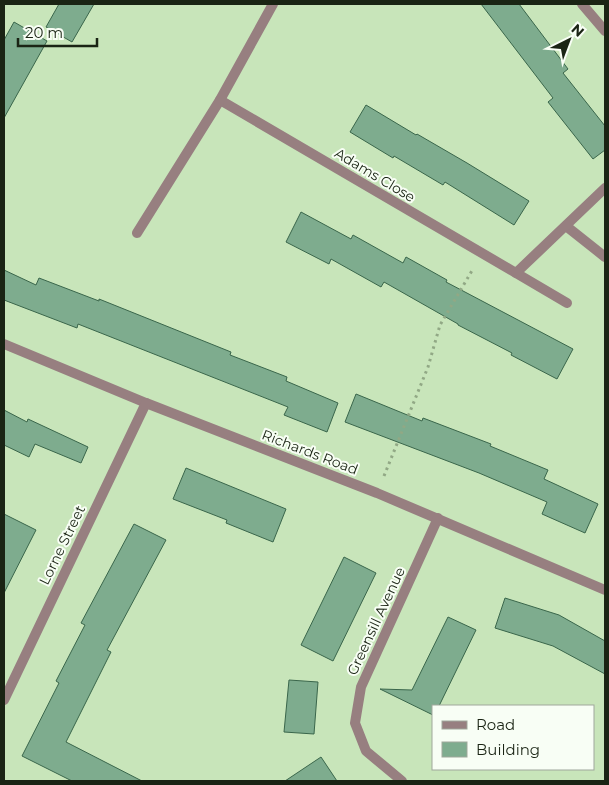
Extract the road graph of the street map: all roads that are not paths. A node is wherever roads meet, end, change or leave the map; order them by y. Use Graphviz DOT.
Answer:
graph roads {
  1 [pos="273,4"];
  2 [pos="582,4"];
  3 [pos="605,31"];
  4 [pos="220,100"];
  5 [pos="605,188"];
  6 [pos="566,226"];
  7 [pos="137,233"];
  8 [pos="605,256"];
  9 [pos="516,273"];
  10 [pos="567,303"];
  11 [pos="4,344"];
  12 [pos="146,403"];
  13 [pos="438,518"];
  14 [pos="605,590"];
  15 [pos="4,700"];
  16 [pos="402,781"];
  1 -- 4 [label="street"];
  2 -- 3 [label="street"];
  4 -- 7 [label="street"];
  4 -- 9 [label="street, Adams Close"];
  5 -- 6 [label="street"];
  6 -- 8 [label="street"];
  6 -- 9 [label="street"];
  9 -- 10 [label="street, Adams Close"];
  11 -- 12 [label="street, Richards Road"];
  12 -- 13 [label="street, Richards Road"];
  12 -- 15 [label="street, Lorne Street"];
  13 -- 14 [label="street, Richards Road"];
  13 -- 16 [label="street, Greensill Avenue"];
}
